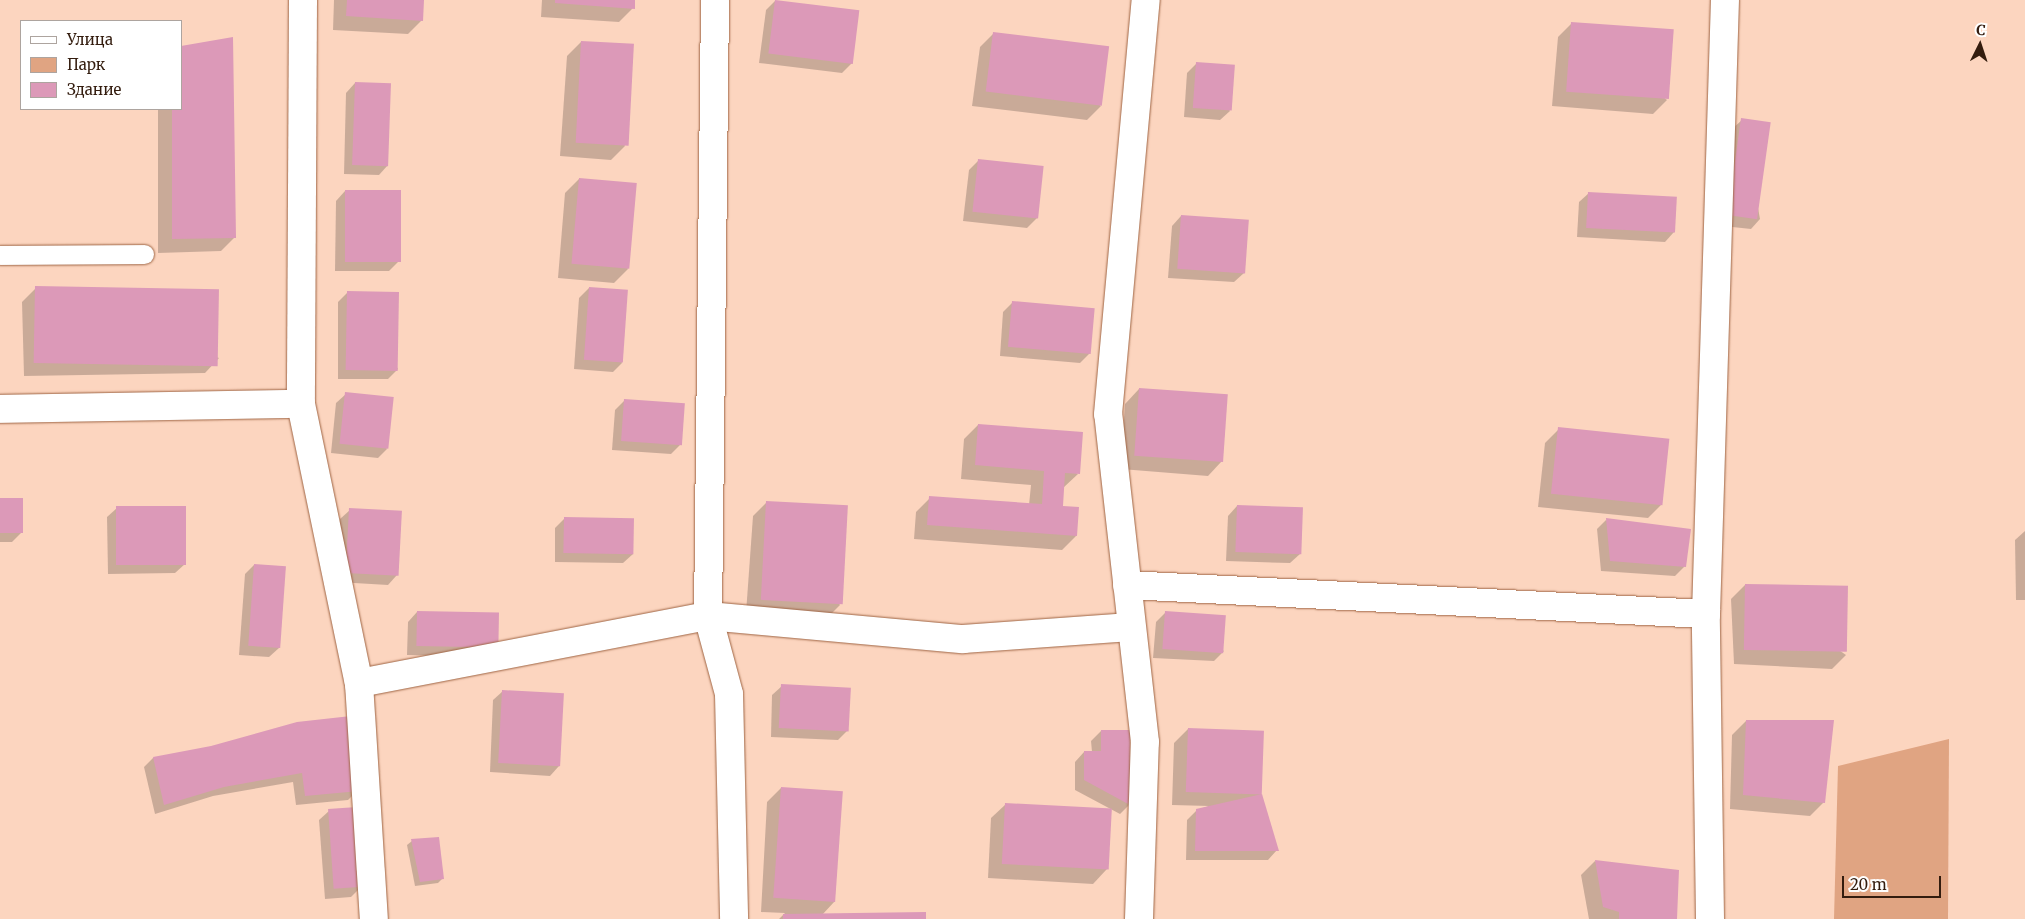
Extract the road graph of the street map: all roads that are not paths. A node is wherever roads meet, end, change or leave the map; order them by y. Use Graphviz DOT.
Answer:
graph roads {
  1 [pos="303,0"];
  2 [pos="715,0"];
  3 [pos="1146,0"];
  4 [pos="1725,0"];
  5 [pos="144,254"];
  6 [pos="0,255"];
  7 [pos="301,404"];
  8 [pos="0,410"];
  9 [pos="1127,585"];
  10 [pos="1706,614"];
  11 [pos="708,616"];
  12 [pos="1131,627"];
  13 [pos="359,683"];
  14 [pos="374,919"];
  15 [pos="734,919"];
  16 [pos="1139,919"];
  17 [pos="1710,919"];
  1 -- 7 [label="street"];
  2 -- 11 [label="street"];
  3 -- 9 [label="street"];
  4 -- 10 [label="street"];
  5 -- 6 [label="lane"];
  7 -- 8 [label="street"];
  7 -- 13 [label="street"];
  9 -- 10 [label="street"];
  9 -- 12 [label="street"];
  10 -- 17 [label="street"];
  11 -- 12 [label="street"];
  11 -- 13 [label="street"];
  11 -- 15 [label="street"];
  12 -- 16 [label="street"];
  13 -- 14 [label="street"];
}
